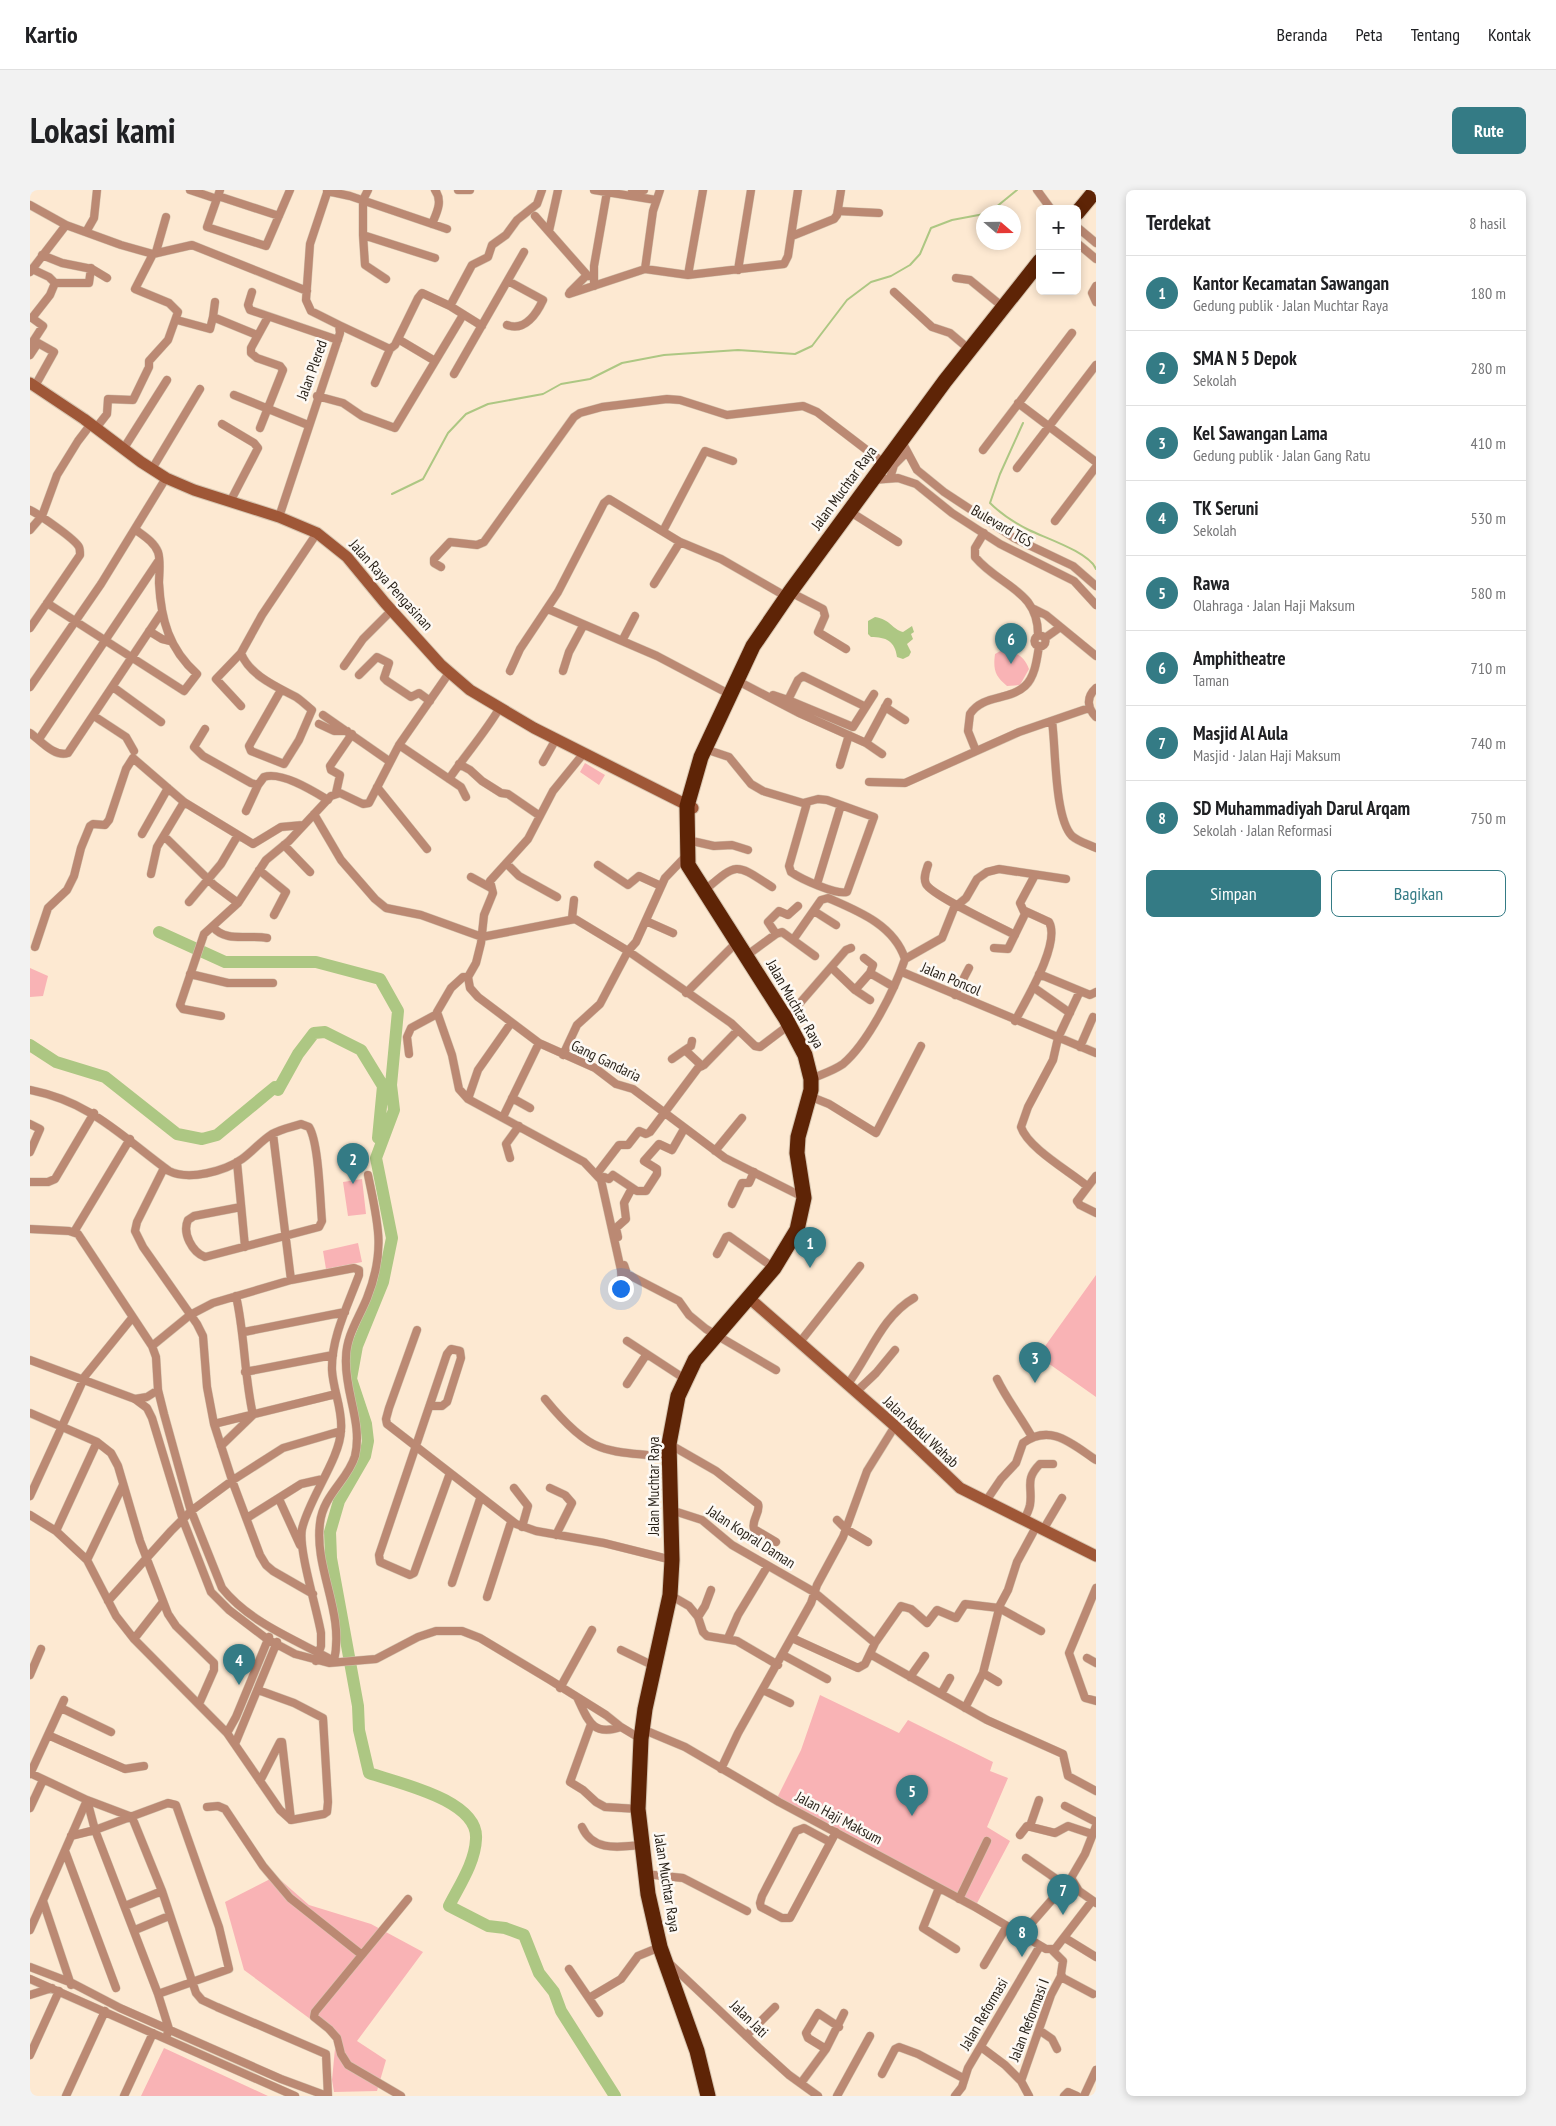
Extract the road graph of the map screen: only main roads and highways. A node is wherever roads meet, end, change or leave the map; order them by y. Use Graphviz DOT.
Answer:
graph roads {
  1 [pos="1096,190"];
  2 [pos="1081,209"];
  3 [pos="1036,266"];
  4 [pos="33,384"];
  5 [pos="691,807"];
  6 [pos="748,1297"];
  7 [pos="1096,1556"];
  8 [pos="708,2096"];
  1 -- 2 [label="highway"];
  3 -- 5 [label="highway, Jalan Muchtar Raya"];
  4 -- 5 [label="main road, Jalan Raya Pengasinan"];
  5 -- 6 [label="highway, Jalan Muchtar Raya"];
  6 -- 7 [label="main road, Jalan Abdul Wahab"];
  6 -- 8 [label="highway, Jalan Muchtar Raya"];
}
